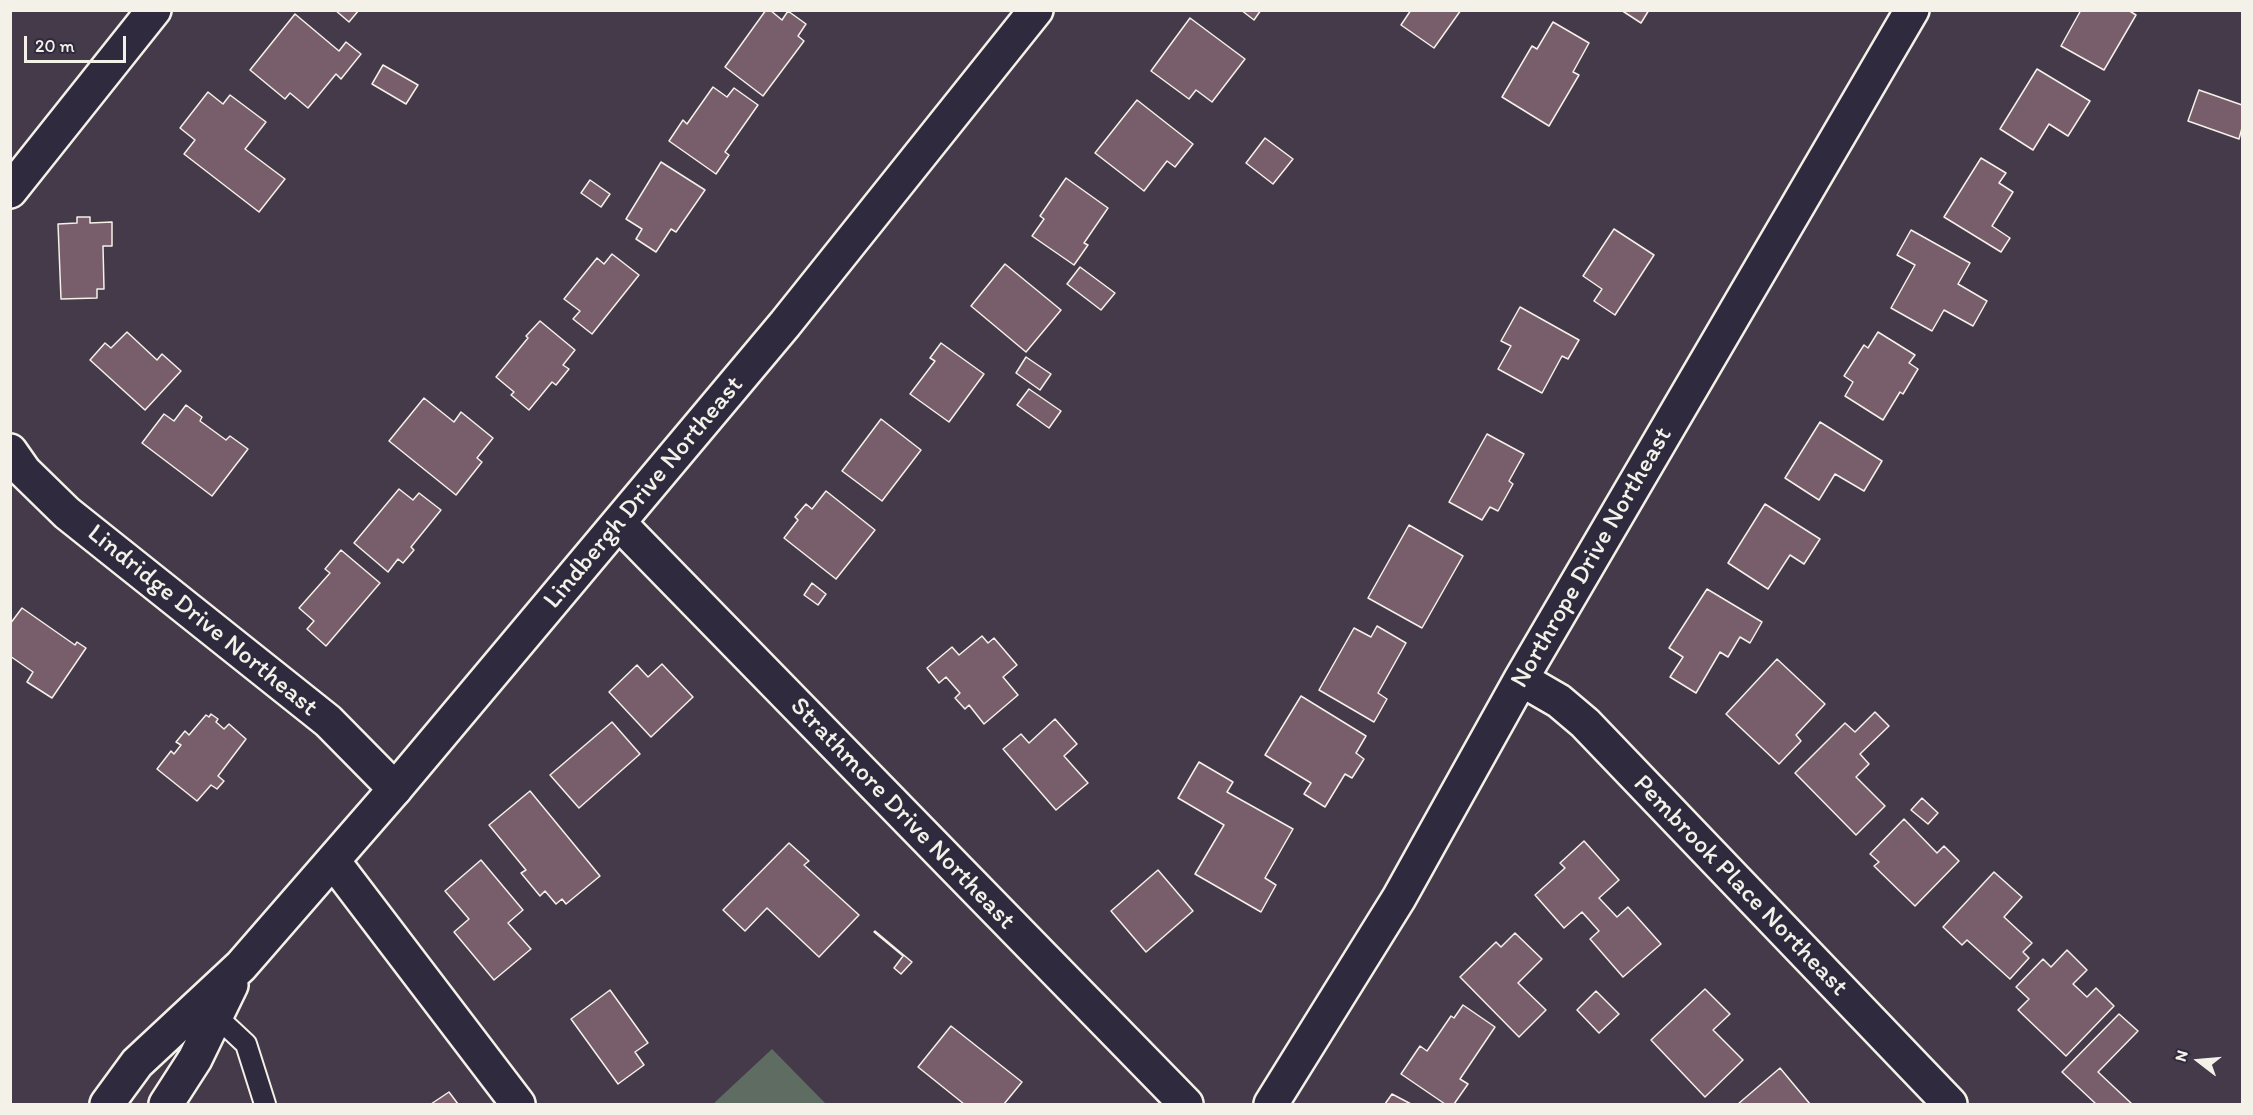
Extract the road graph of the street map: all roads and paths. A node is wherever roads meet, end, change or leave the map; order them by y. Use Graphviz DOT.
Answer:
graph roads {
  1 [pos="154,10"];
  2 [pos="1036,10"];
  3 [pos="1912,10"];
  4 [pos="10,191"];
  5 [pos="10,451"];
  6 [pos="619,523"];
  7 [pos="1521,679"];
  8 [pos="395,789"];
  9 [pos="333,861"];
  10 [pos="241,966"];
  11 [pos="216,1016"];
  12 [pos="107,1104"];
  13 [pos="166,1104"];
  14 [pos="266,1104"];
  15 [pos="518,1104"];
  16 [pos="1186,1104"];
  17 [pos="1271,1104"];
  18 [pos="1950,1104"];
  1 -- 4 [label="street"];
  2 -- 6 [label="street, Lindbergh Drive Northeast"];
  3 -- 7 [label="street, Northrope Drive Northeast"];
  5 -- 8 [label="street, Lindridge Drive Northeast"];
  6 -- 8 [label="street, Lindbergh Drive Northeast"];
  6 -- 16 [label="street, Strathmore Drive Northeast"];
  7 -- 17 [label="street, Northrope Drive Northeast"];
  7 -- 18 [label="street, Pembrook Place Northeast"];
  8 -- 9 [label="street, Lindbergh Drive Northeast"];
  9 -- 10 [label="street, Lindbergh Drive Northeast"];
  9 -- 15 [label="street"];
  10 -- 11 [label="street, Lindbergh Drive Northeast"];
  10 -- 12 [label="street, Lindbergh Drive Northeast"];
  11 -- 13 [label="street, Lindbergh Drive Northeast"];
  11 -- 14 [label="lane"];
}
